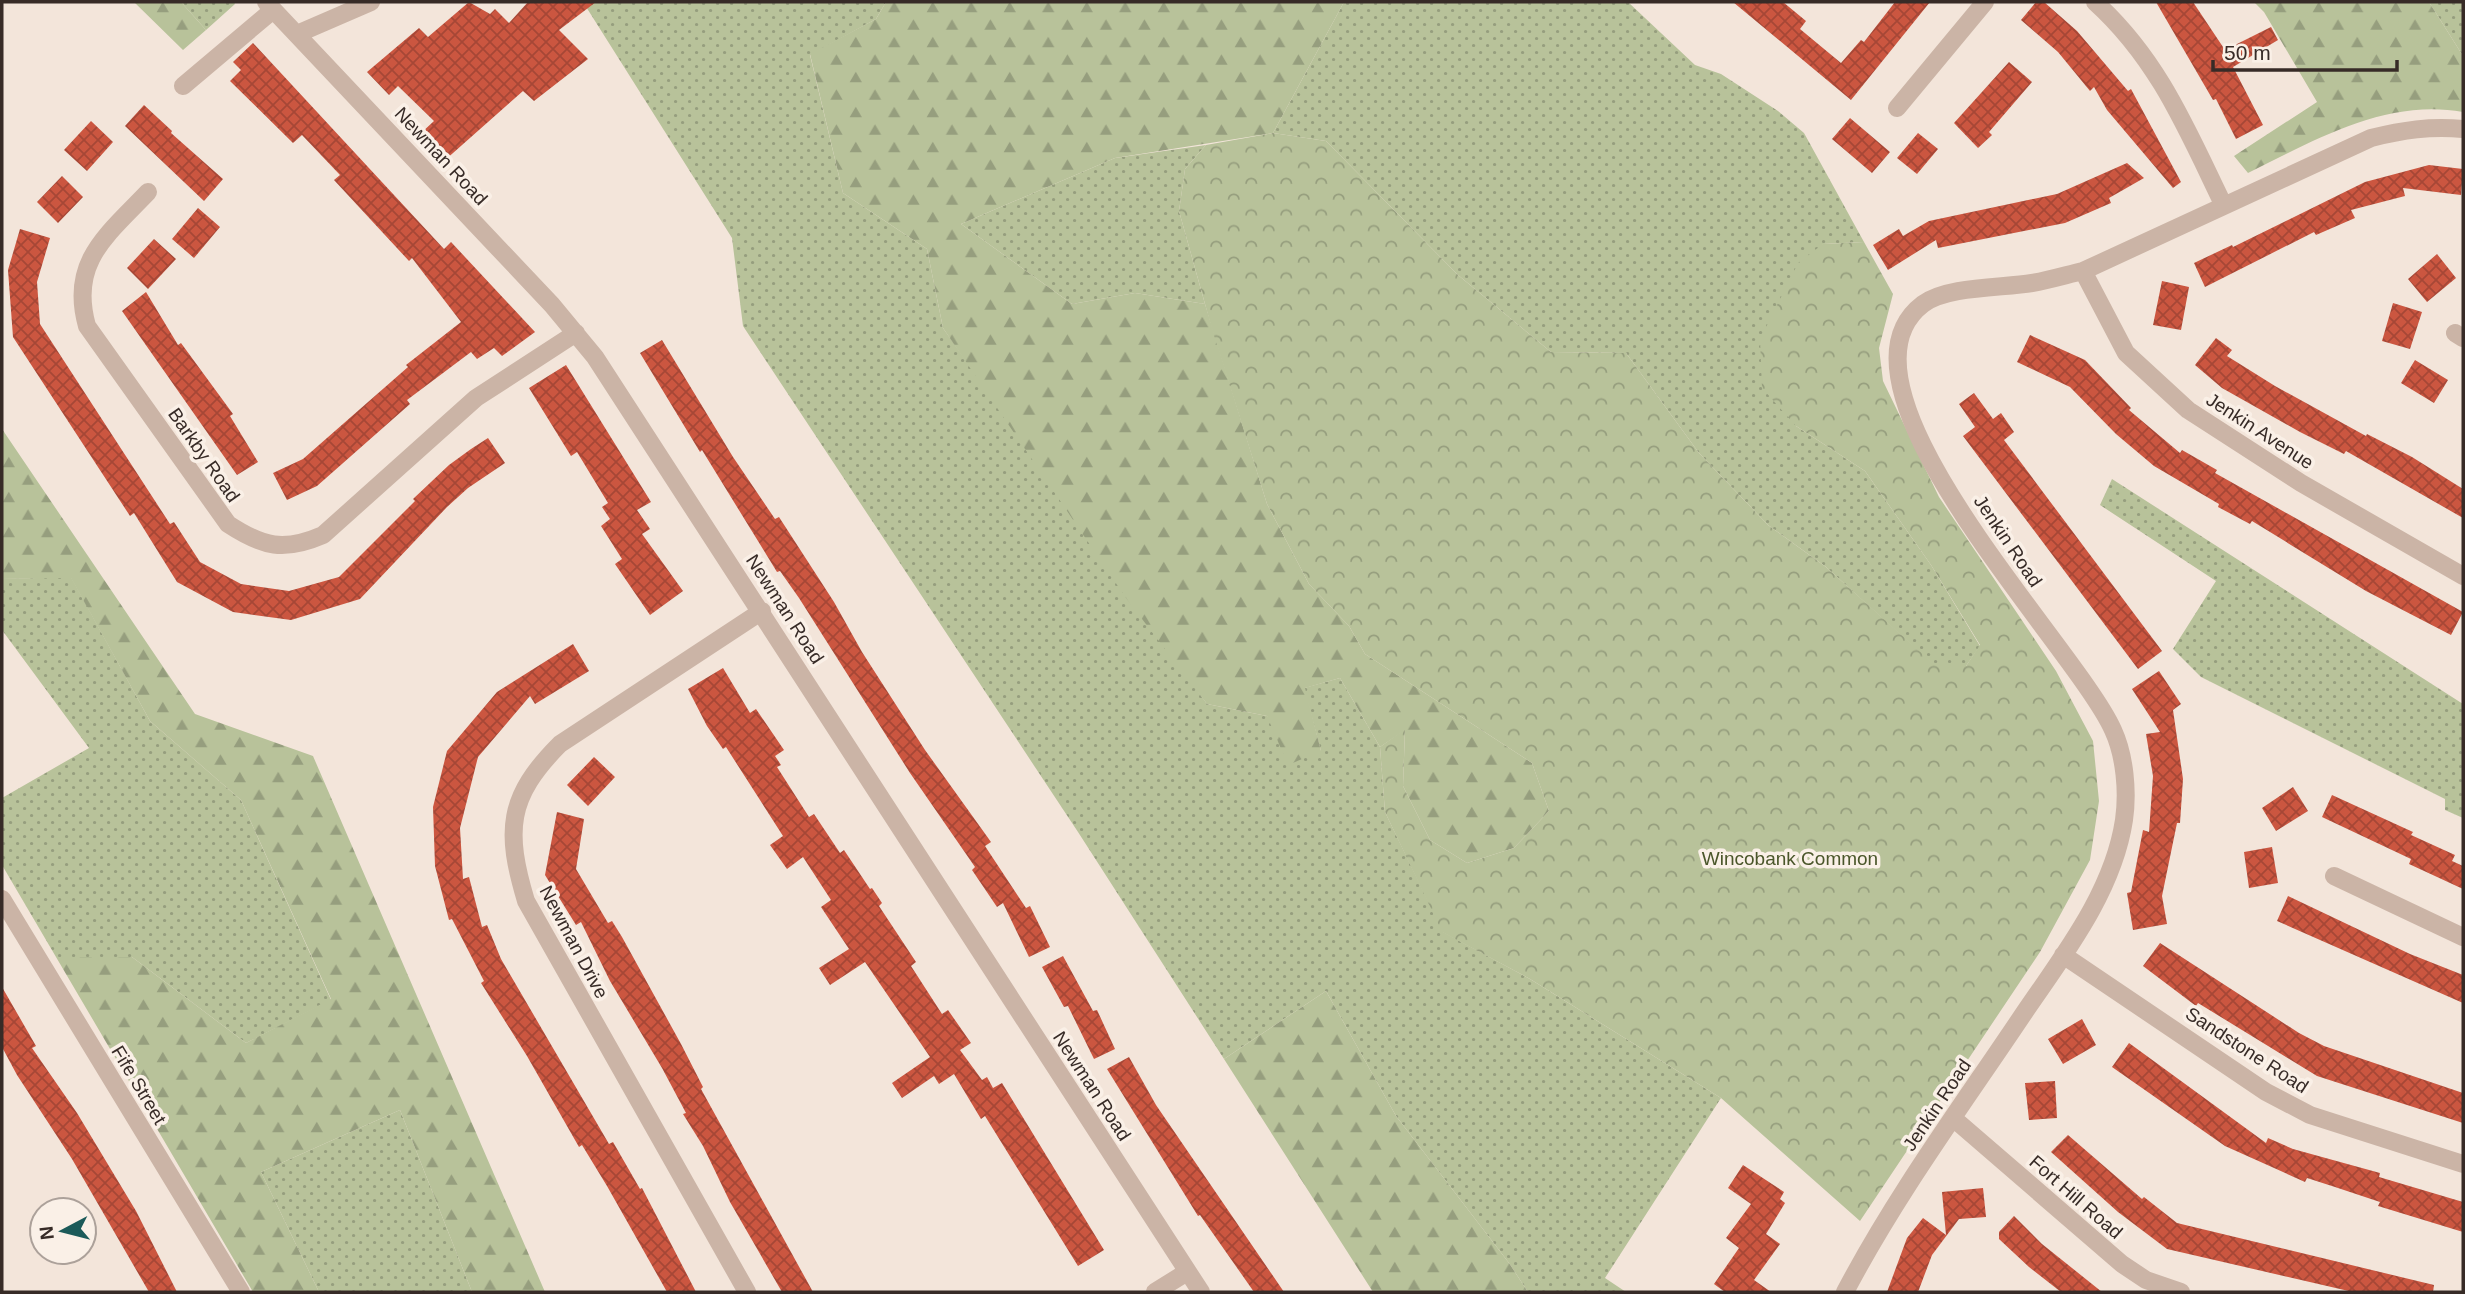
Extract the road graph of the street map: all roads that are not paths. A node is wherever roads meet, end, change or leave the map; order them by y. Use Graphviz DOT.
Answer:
graph roads {
  1 [pos="371,2"];
  2 [pos="1985,2"];
  3 [pos="2095,2"];
  4 [pos="270,6"];
  5 [pos="297,34"];
  6 [pos="183,86"];
  7 [pos="1897,108"];
  8 [pos="2463,129"];
  9 [pos="148,192"];
  10 [pos="2224,206"];
  11 [pos="2083,271"];
  12 [pos="576,332"];
  13 [pos="2463,576"];
  14 [pos="762,611"];
  15 [pos="2334,876"];
  16 [pos="2,899"];
  17 [pos="2463,937"];
  18 [pos="2063,955"];
  19 [pos="1954,1118"];
  20 [pos="2463,1164"];
  21 [pos="1187,1272"];
  22 [pos="241,1292"];
  23 [pos="747,1292"];
  24 [pos="1155,1292"];
  25 [pos="1201,1292"];
  26 [pos="1845,1292"];
  27 [pos="2182,1292"];
  1 -- 5 [label="street"];
  2 -- 7 [label="street"];
  3 -- 10 [label="street"];
  4 -- 5 [label="street, Newman Road"];
  4 -- 6 [label="street"];
  5 -- 12 [label="street, Newman Road"];
  8 -- 10 [label="street, Jenkin Road"];
  9 -- 12 [label="street, Barkby Road"];
  10 -- 11 [label="street, Jenkin Road"];
  11 -- 13 [label="street, Jenkin Avenue"];
  11 -- 18 [label="street, Jenkin Road"];
  12 -- 14 [label="street, Newman Road"];
  14 -- 21 [label="street, Newman Road"];
  14 -- 23 [label="street, Newman Drive"];
  15 -- 17 [label="street"];
  16 -- 22 [label="street, Fife Street"];
  18 -- 19 [label="street, Jenkin Road"];
  18 -- 20 [label="street, Sandstone Road"];
  19 -- 26 [label="street, Jenkin Road"];
  19 -- 27 [label="street, Fort Hill Road"];
  21 -- 24 [label="street"];
  21 -- 25 [label="street, Newman Road"];
}
